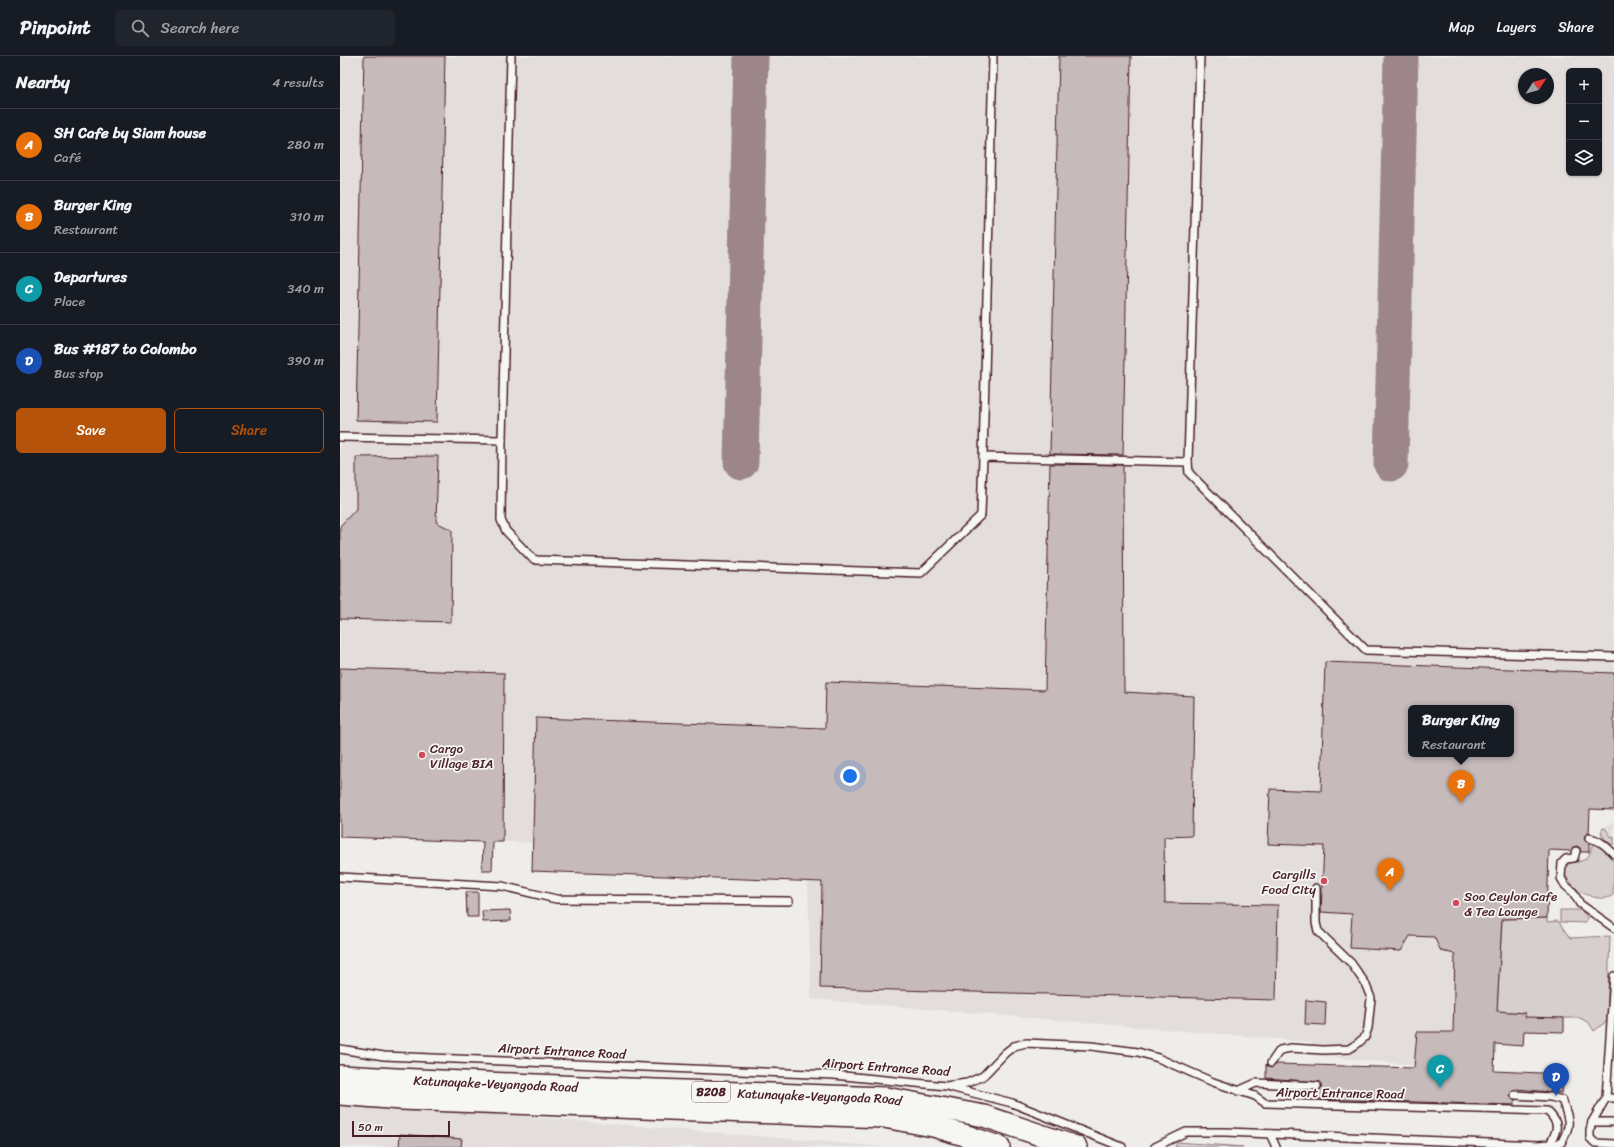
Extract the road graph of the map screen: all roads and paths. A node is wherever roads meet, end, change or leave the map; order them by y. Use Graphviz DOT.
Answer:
graph roads {
  1 [pos="511,56"];
  2 [pos="992,56"];
  3 [pos="1200,56"];
  4 [pos="340,437"];
  5 [pos="502,440"];
  6 [pos="983,456"];
  7 [pos="1188,462"];
  8 [pos="1614,657"];
  9 [pos="1589,838"];
  10 [pos="1576,851"];
  11 [pos="1614,854"];
  12 [pos="340,877"];
  13 [pos="1316,888"];
  14 [pos="789,901"];
  15 [pos="1614,928"];
  16 [pos="1614,976"];
  17 [pos="340,1049"];
  18 [pos="1271,1064"];
  19 [pos="340,1076"];
  20 [pos="946,1086"];
  21 [pos="1317,1086"];
  22 [pos="1238,1090"];
  23 [pos="340,1094"];
  24 [pos="1515,1095"];
  25 [pos="1606,1098"];
  26 [pos="1614,1098"];
  27 [pos="1592,1122"];
  28 [pos="1614,1122"];
  29 [pos="1270,1134"];
  30 [pos="1550,1144"];
  31 [pos="1614,1144"];
  32 [pos="1000,1147"];
  33 [pos="1076,1147"];
  34 [pos="1122,1147"];
  35 [pos="1155,1147"];
  36 [pos="1276,1147"];
  1 -- 5 [label="lane"];
  2 -- 6 [label="lane"];
  3 -- 7 [label="lane"];
  4 -- 5 [label="lane"];
  5 -- 6 [label="lane"];
  6 -- 7 [label="lane"];
  7 -- 8 [label="lane"];
  9 -- 11 [label="lane"];
  10 -- 15 [label="lane"];
  12 -- 14 [label="lane"];
  13 -- 18 [label="lane"];
  16 -- 25 [label="lane"];
  17 -- 20 [label="lane, Airport Entrance Road"];
  19 -- 33 [label="main road, Katunayake-Veyangoda Road / B208"];
  20 -- 22 [label="lane, Airport Entrance Road"];
  20 -- 34 [label="lane"];
  21 -- 22 [label="lane"];
  22 -- 30 [label="lane, Airport Entrance Road"];
  23 -- 32 [label="main road, Katunayake-Veyangoda Road / B208"];
  24 -- 30 [label="lane"];
  25 -- 26 [label="lane"];
  25 -- 27 [label="lane"];
  27 -- 28 [label="lane"];
  27 -- 31 [label="lane"];
  29 -- 30 [label="lane"];
  29 -- 35 [label="lane"];
  29 -- 36 [label="lane"];
}
